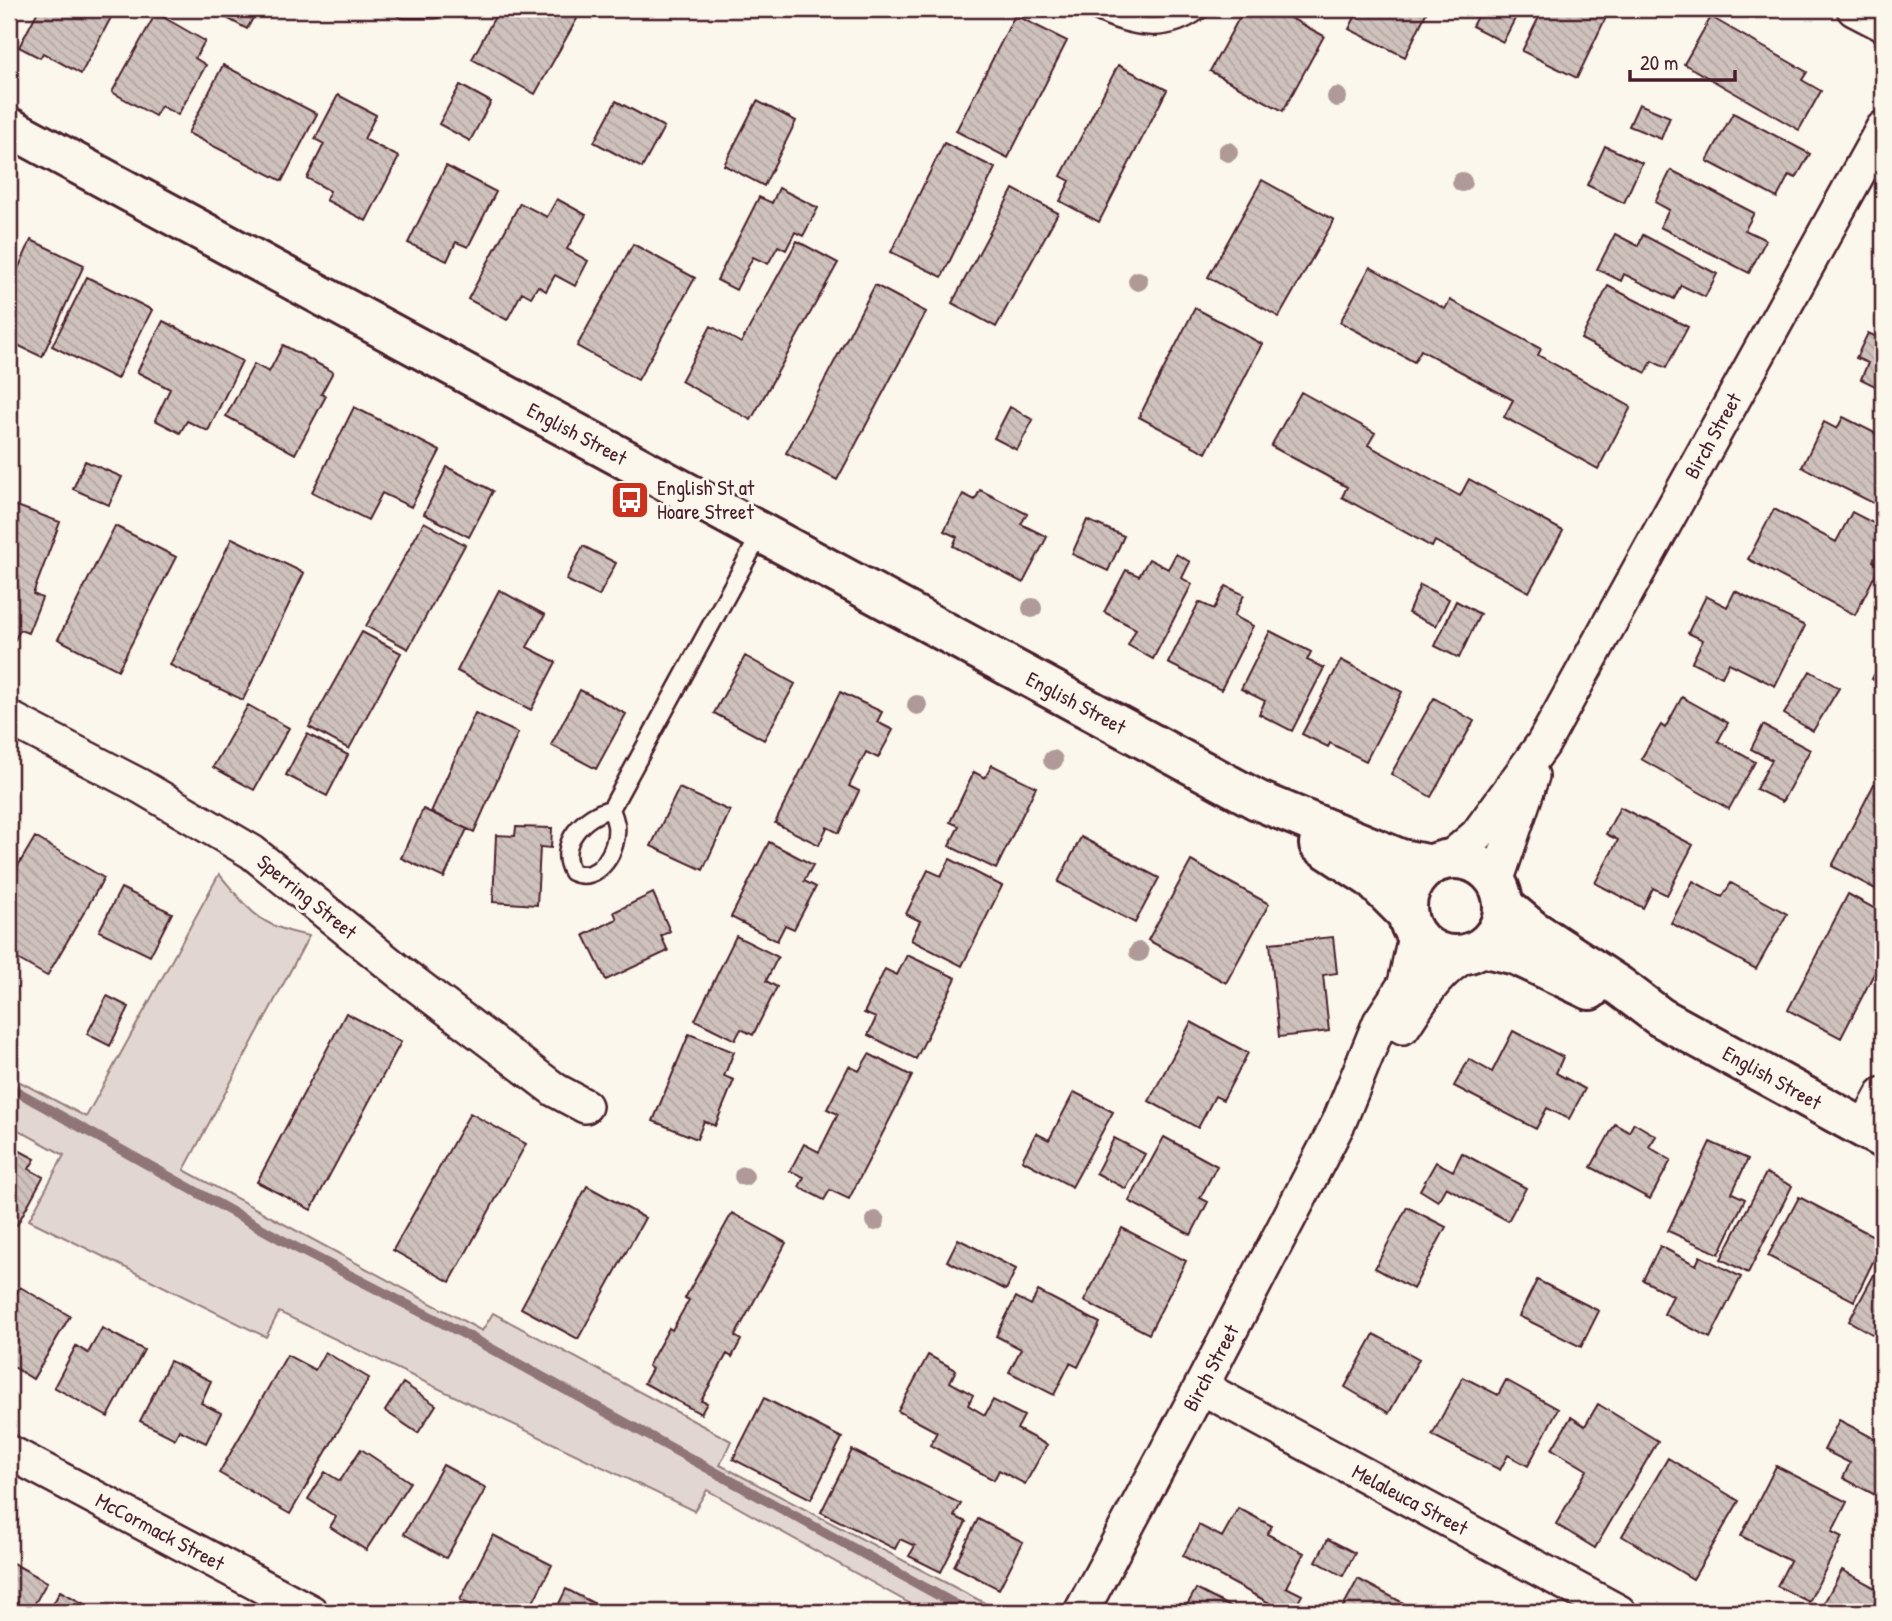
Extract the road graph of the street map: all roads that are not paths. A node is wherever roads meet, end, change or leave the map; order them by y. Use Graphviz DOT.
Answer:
graph roads {
  1 [pos="404,9"];
  2 [pos="435,9"];
  3 [pos="1092,9"];
  4 [pos="1201,9"];
  5 [pos="1854,9"];
  6 [pos="1883,24"];
  7 [pos="9,127"];
  8 [pos="1883,128"];
  9 [pos="761,533"];
  10 [pos="9,718"];
  11 [pos="1543,744"];
  12 [pos="1257,800"];
  13 [pos="611,809"];
  14 [pos="1440,863"];
  15 [pos="1500,894"];
  16 [pos="1409,919"];
  17 [pos="1475,950"];
  18 [pos="1660,1017"];
  19 [pos="1883,1094"];
  20 [pos="585,1106"];
  21 [pos="1339,1122"];
  22 [pos="1874,1134"];
  23 [pos="1201,1387"];
  24 [pos="9,1452"];
  25 [pos="311,1612"];
  26 [pos="1081,1612"];
  27 [pos="1619,1612"];
  1 -- 2 [label="lane"];
  3 -- 4 [label="lane"];
  5 -- 6 [label="street"];
  7 -- 9 [label="street, English Street"];
  8 -- 11 [label="street, Birch Street"];
  9 -- 12 [label="street, English Street"];
  9 -- 13 [label="lane"];
  10 -- 20 [label="street, Sperring Street"];
  11 -- 14 [label="street, Birch Street"];
  11 -- 15 [label="street, Birch Street"];
  12 -- 14 [label="street, English Street"];
  12 -- 16 [label="street, English Street"];
  14 -- 15 [label="street"];
  14 -- 16 [label="street"];
  15 -- 17 [label="street"];
  15 -- 18 [label="street, English Street"];
  16 -- 17 [label="street"];
  16 -- 21 [label="street, Birch Street"];
  17 -- 18 [label="street, English Street"];
  17 -- 21 [label="street, Birch Street"];
  18 -- 22 [label="street, English Street"];
  19 -- 22 [label="street"];
  21 -- 23 [label="street, Birch Street"];
  23 -- 26 [label="street, Birch Street"];
  23 -- 27 [label="street, Melaleuca Street"];
  24 -- 25 [label="street, McCormack Street"];
}
